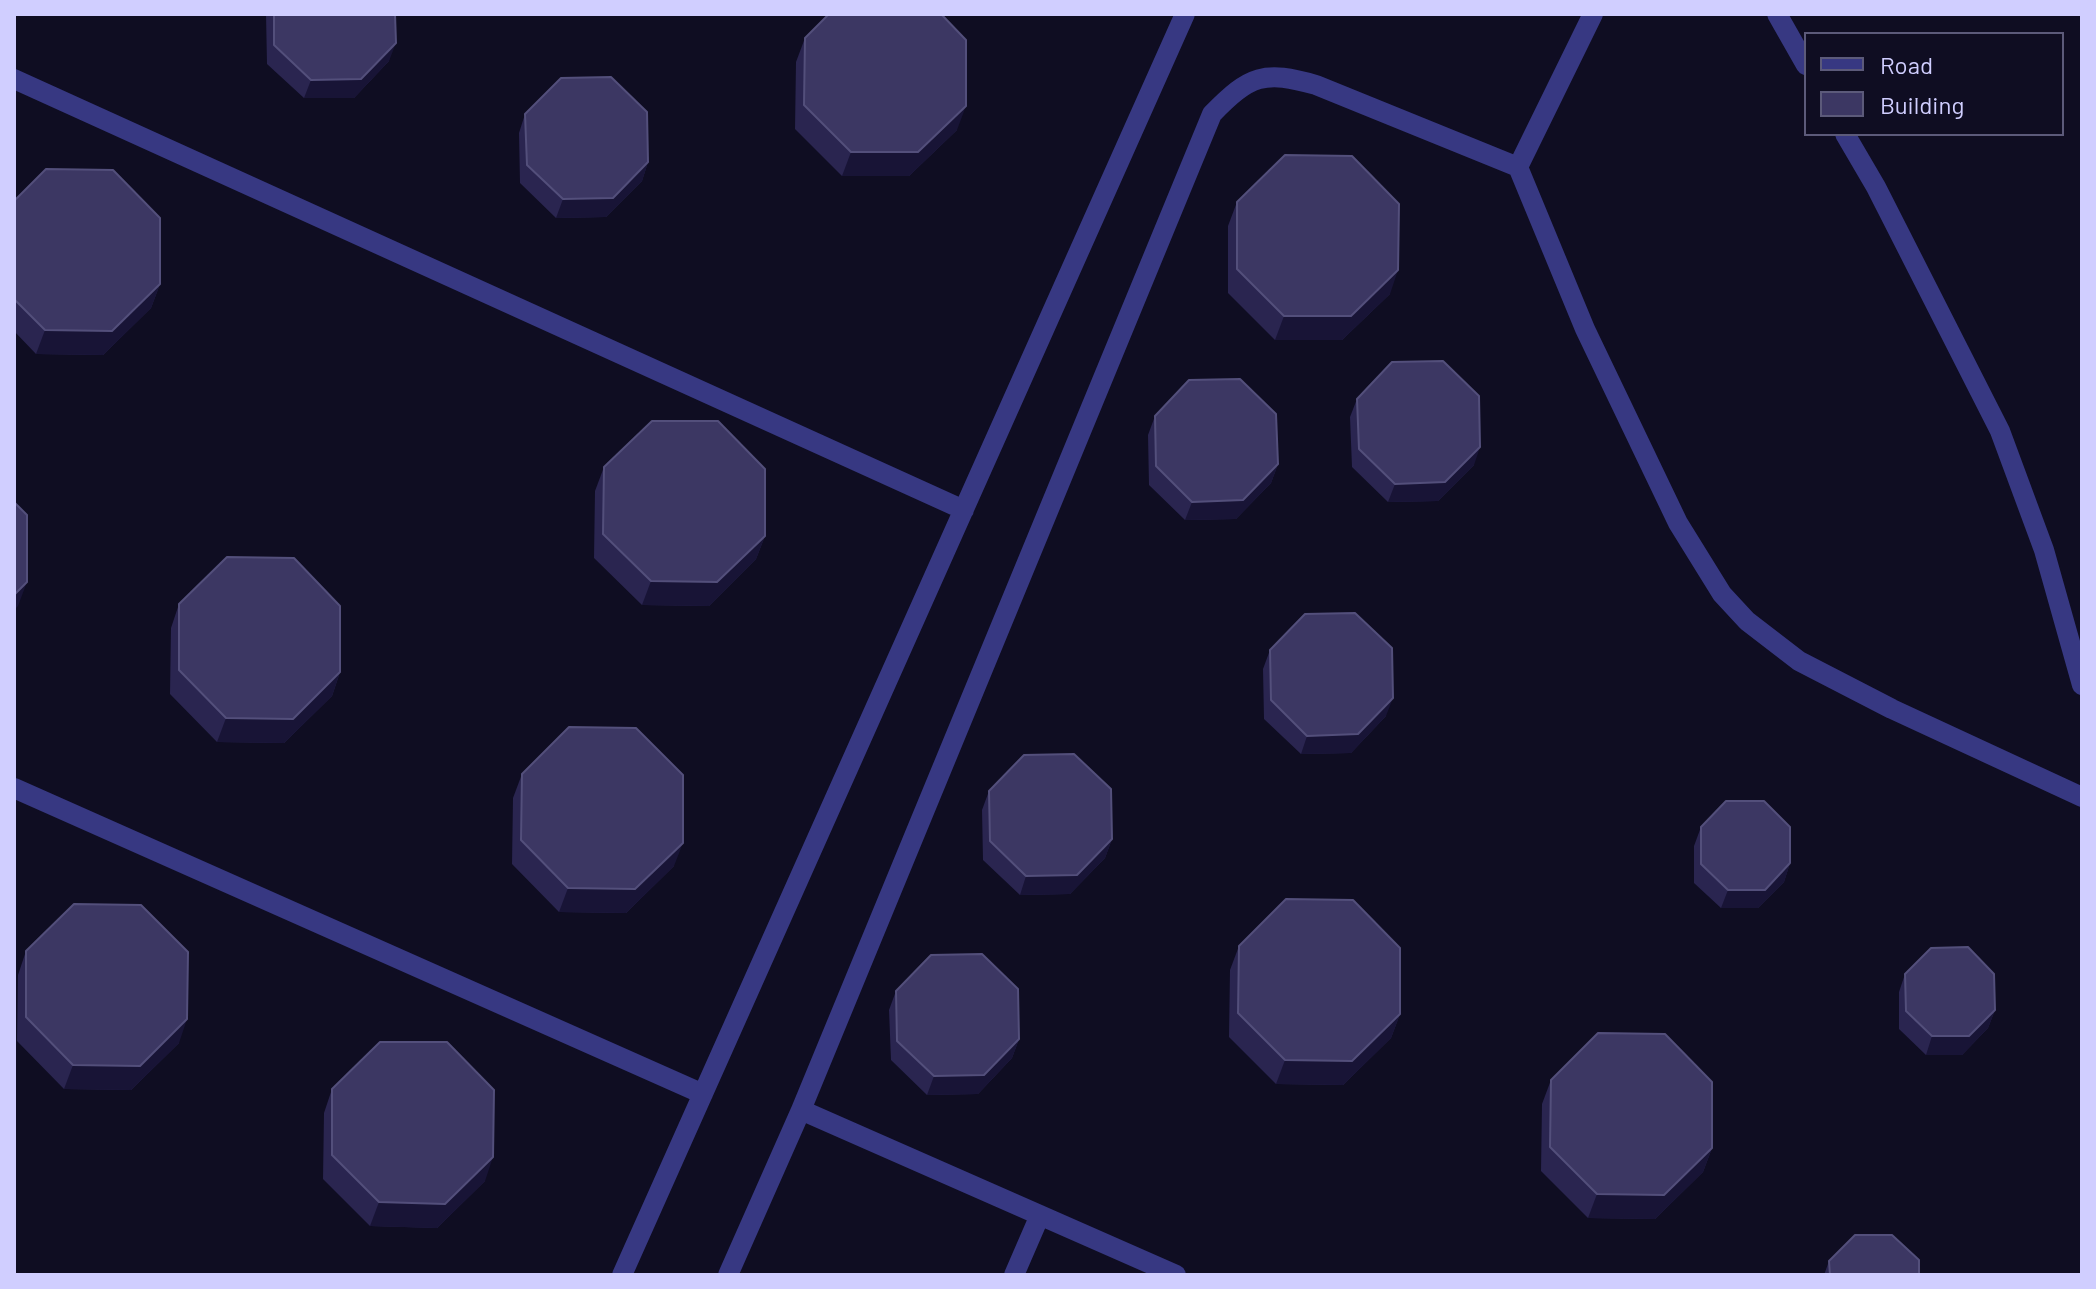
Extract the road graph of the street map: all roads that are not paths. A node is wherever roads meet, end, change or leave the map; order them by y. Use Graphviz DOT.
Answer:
graph roads {
  1 [pos="1185,14"];
  2 [pos="1593,14"];
  3 [pos="1777,14"];
  4 [pos="1804,61"];
  5 [pos="14,79"];
  6 [pos="1846,136"];
  7 [pos="1518,167"];
  8 [pos="964,510"];
  9 [pos="2082,685"];
  10 [pos="14,788"];
  11 [pos="2082,797"];
  12 [pos="703,1094"];
  13 [pos="801,1110"];
  14 [pos="1040,1215"];
  15 [pos="622,1275"];
  16 [pos="728,1275"];
  17 [pos="1014,1275"];
  18 [pos="1176,1275"];
  1 -- 8 [label="lane"];
  2 -- 7 [label="lane"];
  3 -- 4 [label="lane"];
  5 -- 8 [label="lane"];
  6 -- 9 [label="lane"];
  7 -- 11 [label="lane"];
  7 -- 13 [label="lane"];
  8 -- 12 [label="lane"];
  10 -- 12 [label="lane"];
  12 -- 15 [label="lane"];
  13 -- 14 [label="lane"];
  13 -- 16 [label="lane"];
  14 -- 17 [label="lane"];
  14 -- 18 [label="lane"];
}
